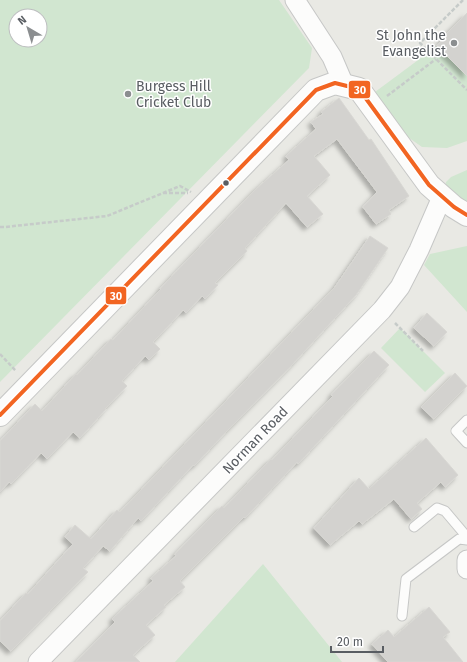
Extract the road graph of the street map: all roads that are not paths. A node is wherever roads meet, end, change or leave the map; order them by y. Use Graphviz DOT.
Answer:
graph roads {
  1 [pos="295,0"];
  2 [pos="344,85"];
  3 [pos="442,197"];
  4 [pos="467,215"];
  5 [pos="0,415"];
  6 [pos="467,420"];
  7 [pos="467,443"];
  8 [pos="414,527"];
  9 [pos="467,537"];
  10 [pos="467,540"];
  11 [pos="467,560"];
  12 [pos="467,569"];
  13 [pos="402,616"];
  14 [pos="38,662"];
  1 -- 2 [label="street"];
  2 -- 3 [label="street"];
  2 -- 5 [label="street"];
  3 -- 4 [label="street"];
  3 -- 14 [label="street, Norman Road"];
  6 -- 7 [label="lane"];
  8 -- 9 [label="lane"];
  10 -- 13 [label="lane"];
  11 -- 12 [label="street"];
}
